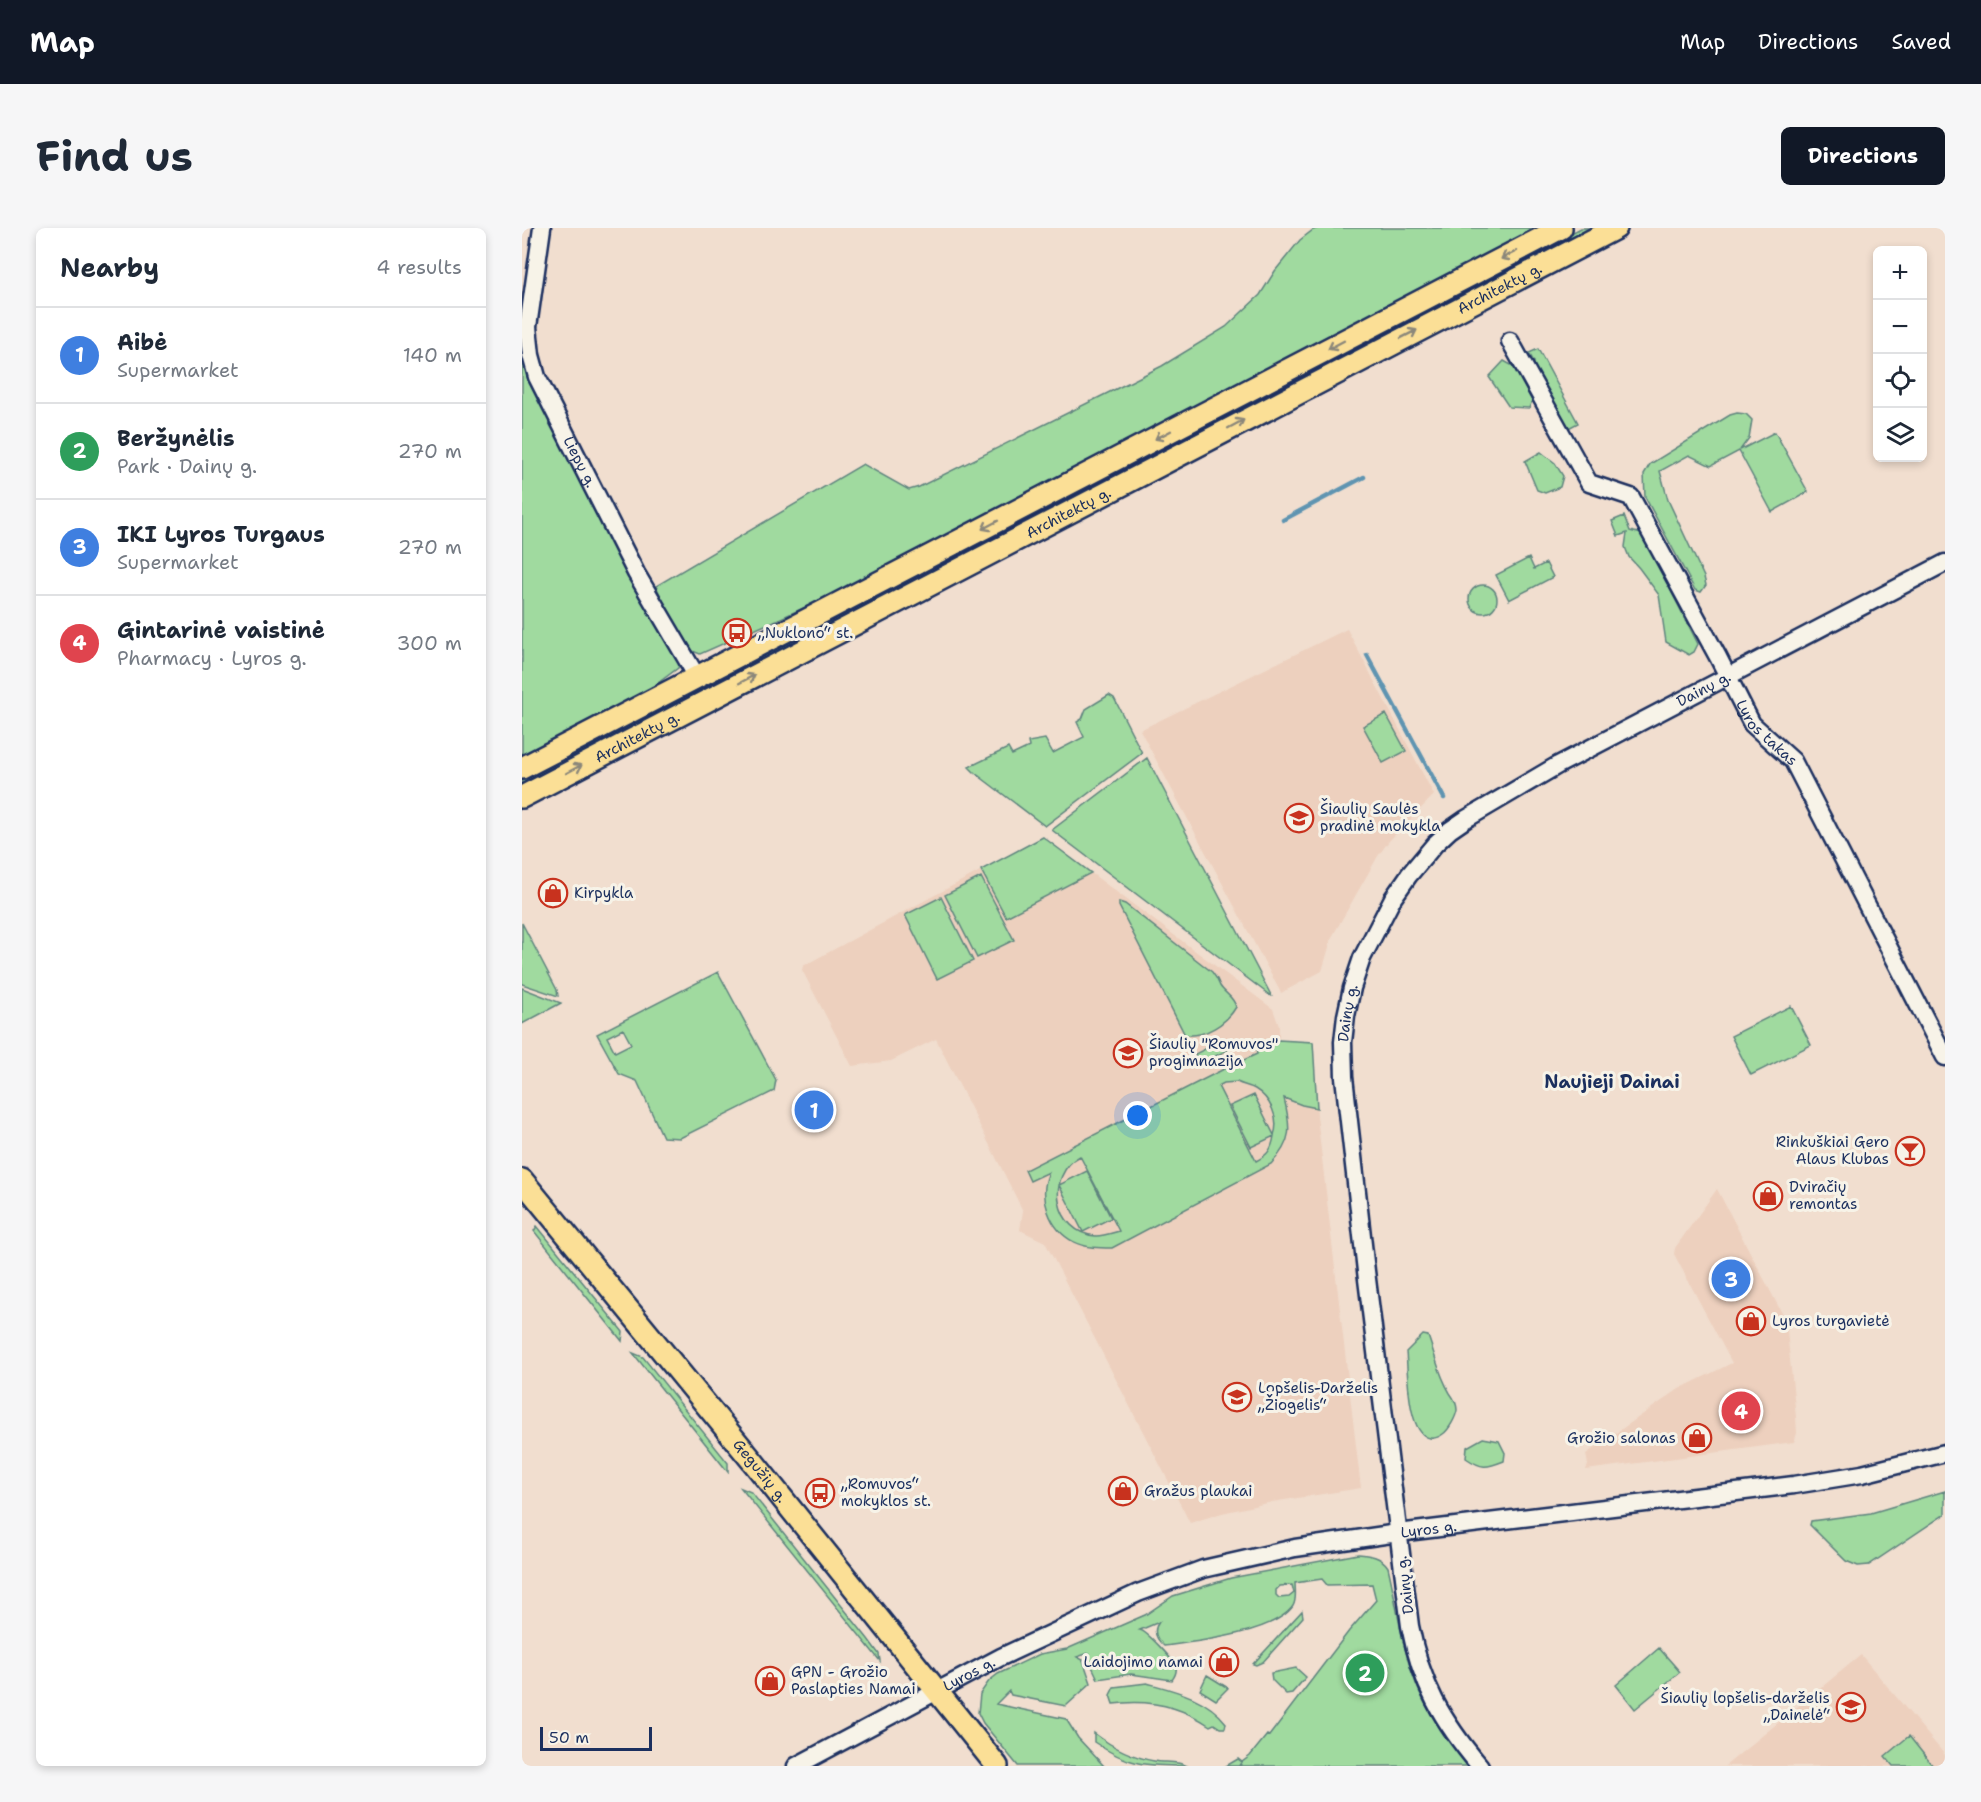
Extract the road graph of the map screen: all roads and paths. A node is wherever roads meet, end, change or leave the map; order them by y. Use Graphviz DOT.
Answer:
graph roads {
  1 [pos="542,228"];
  2 [pos="1561,228"];
  3 [pos="1616,228"];
  4 [pos="1510,341"];
  5 [pos="926,559"];
  6 [pos="1945,563"];
  7 [pos="938,580"];
  8 [pos="1728,675"];
  9 [pos="698,676"];
  10 [pos="522,768"];
  11 [pos="522,797"];
  12 [pos="1945,1057"];
  13 [pos="523,1184"];
  14 [pos="1945,1453"];
  15 [pos="1398,1533"];
  16 [pos="938,1691"];
  17 [pos="796,1766"];
  18 [pos="997,1766"];
  19 [pos="1480,1766"];
  1 -- 9 [label="street, Liepų g."];
  2 -- 5 [label="main road, Architektų g., one-way"];
  7 -- 3 [label="main road, Architektų g., one-way"];
  4 -- 8 [label="street, Lyros takas"];
  5 -- 7 [label="main road"];
  5 -- 9 [label="main road, Architektų g."];
  6 -- 8 [label="street, Dainų g."];
  11 -- 7 [label="main road, Architektų g., one-way"];
  8 -- 12 [label="street, Lyros takas"];
  8 -- 15 [label="street, Dainų g."];
  9 -- 10 [label="main road, Architektų g."];
  13 -- 16 [label="main road, Gegužių g."];
  14 -- 15 [label="street, Lyros g."];
  15 -- 16 [label="street, Lyros g."];
  15 -- 19 [label="street, Dainų g."];
  16 -- 17 [label="street, Lyros g."];
  16 -- 18 [label="main road, Gegužių g."];
}
